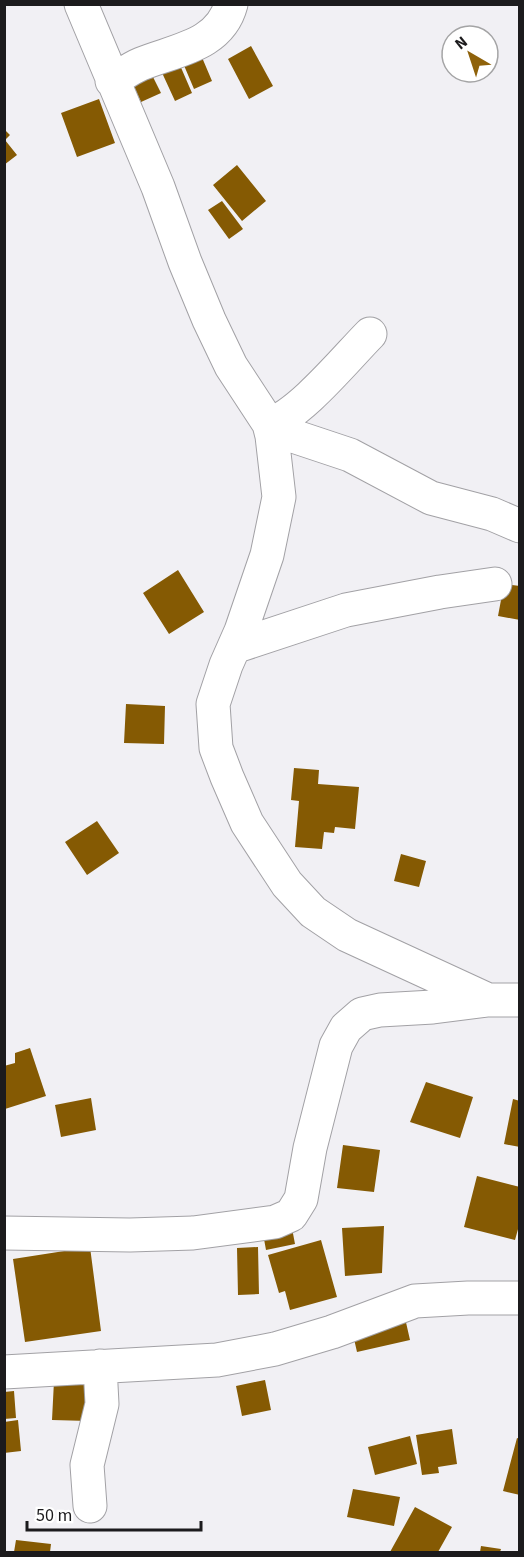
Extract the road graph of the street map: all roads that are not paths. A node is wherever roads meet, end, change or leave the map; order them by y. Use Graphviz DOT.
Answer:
graph roads {
  1 [pos="81,4"];
  2 [pos="231,4"];
  3 [pos="112,81"];
  4 [pos="370,334"];
  5 [pos="271,430"];
  6 [pos="519,526"];
  7 [pos="495,584"];
  8 [pos="234,647"];
  9 [pos="504,1000"];
  10 [pos="4,1233"];
  11 [pos="519,1298"];
  12 [pos="100,1366"];
  13 [pos="4,1372"];
  14 [pos="90,1506"];
  1 -- 3 [label="street"];
  2 -- 3 [label="street"];
  3 -- 5 [label="street"];
  4 -- 5 [label="street"];
  5 -- 6 [label="street"];
  5 -- 8 [label="street"];
  7 -- 8 [label="street"];
  8 -- 9 [label="street"];
  9 -- 10 [label="street"];
  11 -- 12 [label="street"];
  12 -- 13 [label="street"];
  12 -- 14 [label="street"];
}
